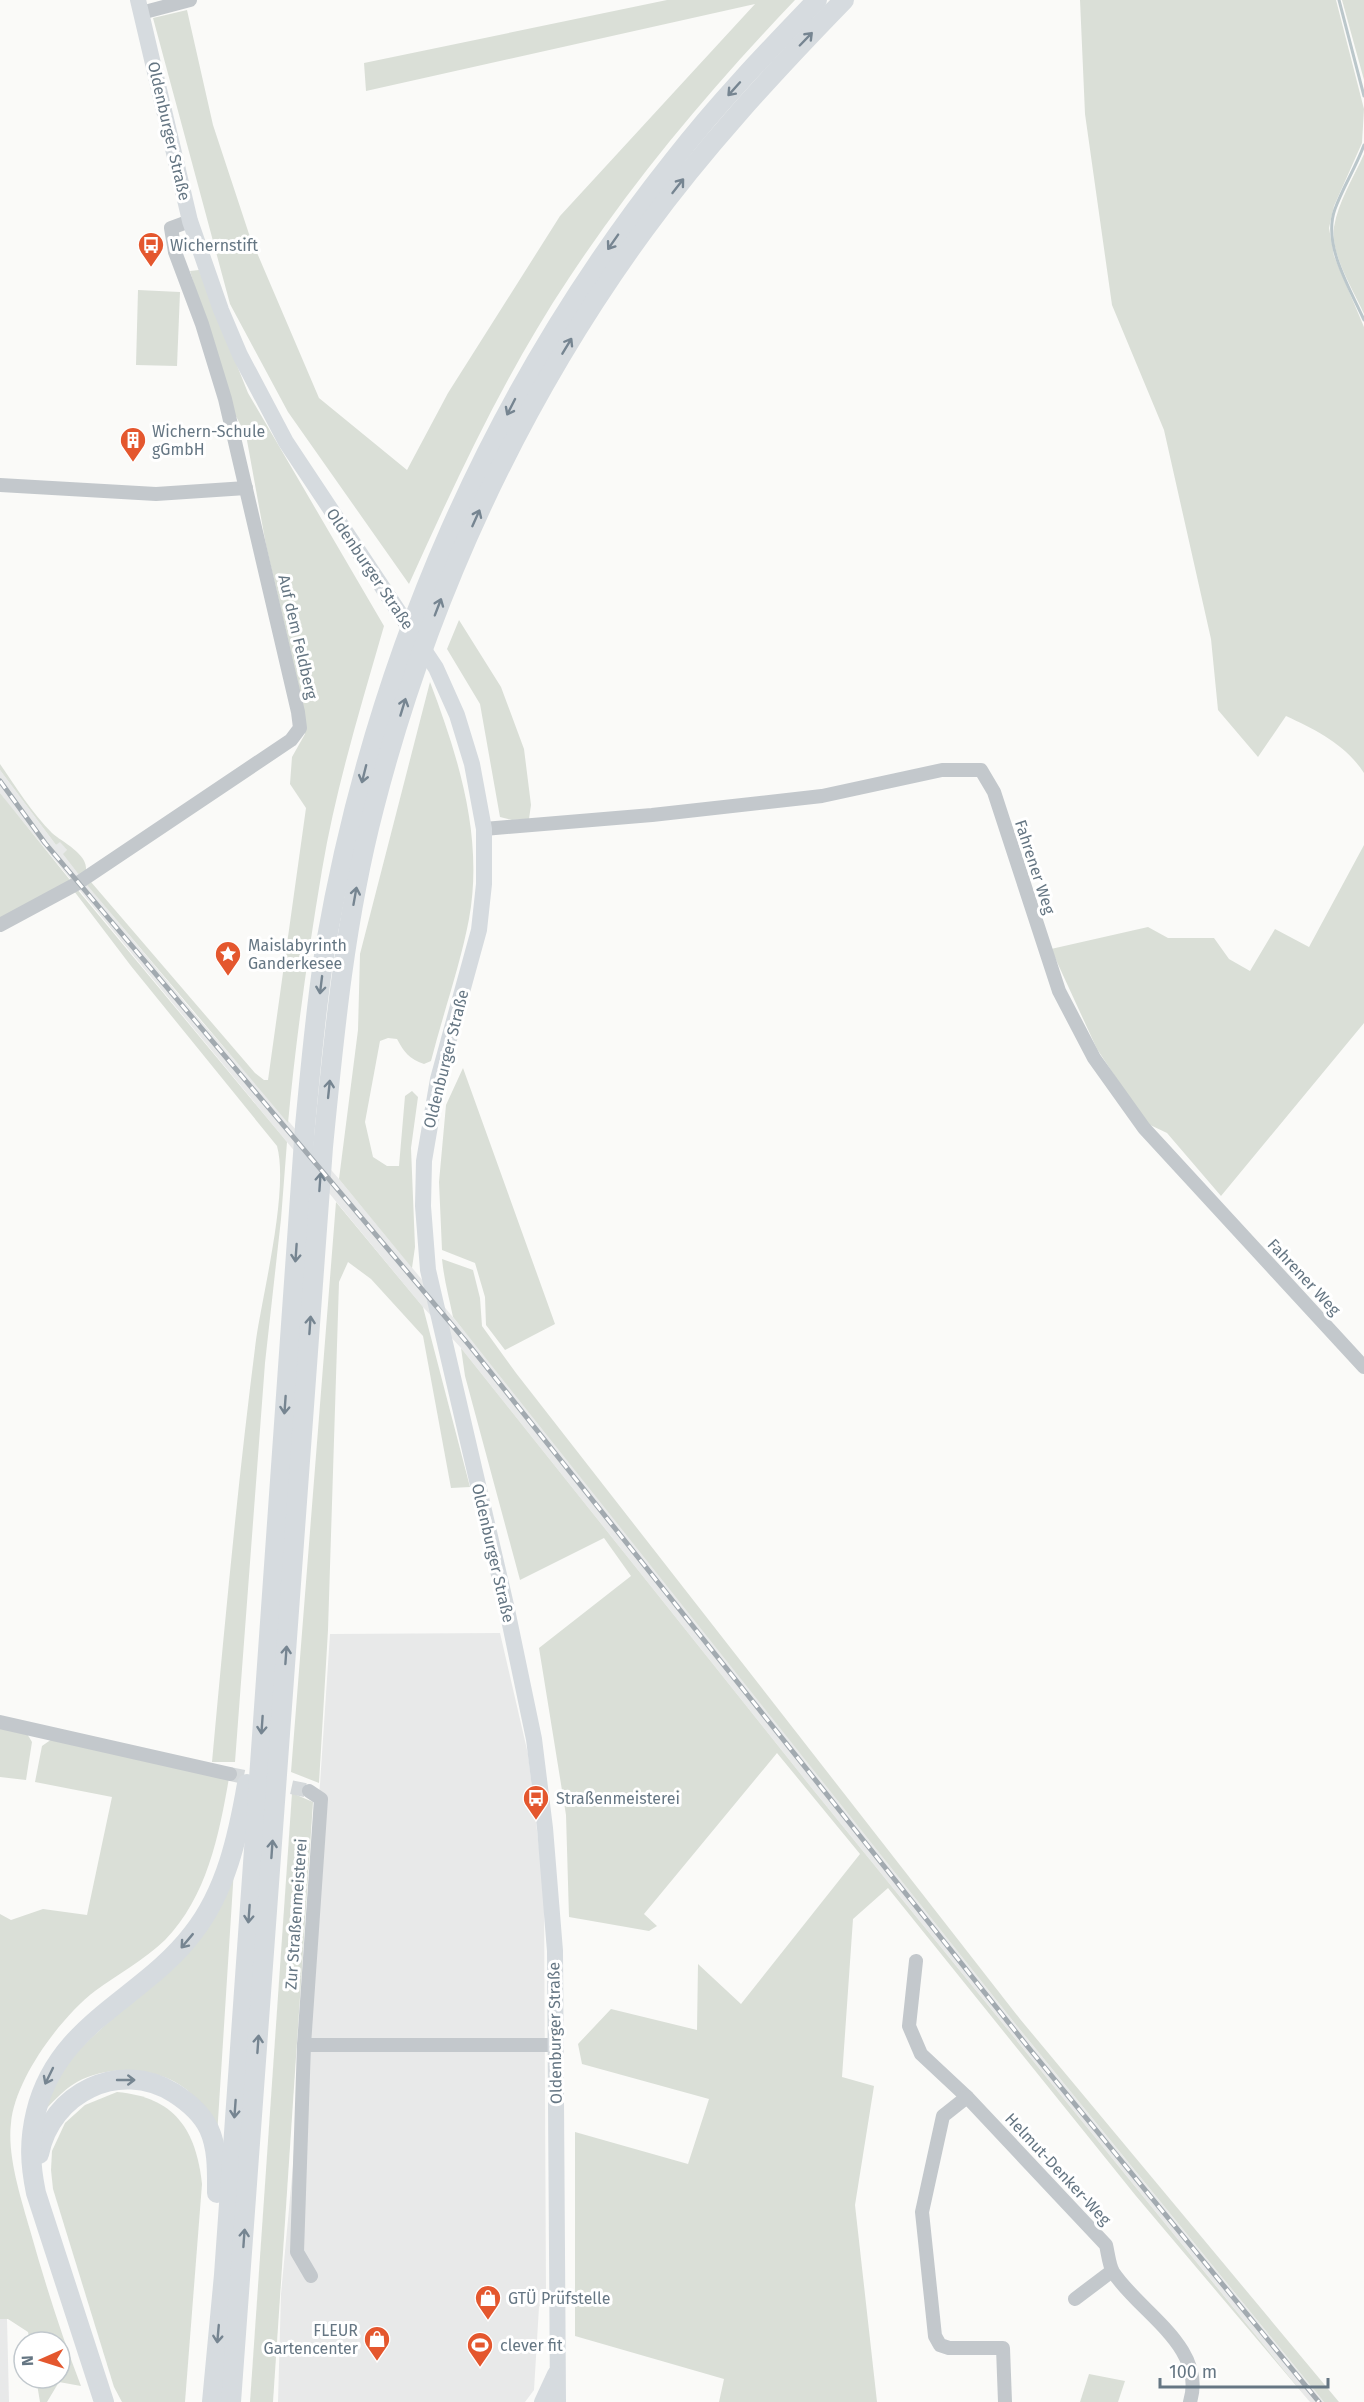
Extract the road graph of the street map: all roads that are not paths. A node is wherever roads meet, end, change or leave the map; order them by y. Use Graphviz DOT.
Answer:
graph roads {
  1 [pos="190,0"];
  2 [pos="817,0"];
  3 [pos="844,0"];
  4 [pos="177,2"];
  5 [pos="140,7"];
  6 [pos="190,221"];
  7 [pos="0,485"];
  8 [pos="246,488"];
  9 [pos="402,680"];
  10 [pos="484,829"];
  11 [pos="0,925"];
  12 [pos="1364,1367"];
  13 [pos="0,1722"];
  14 [pos="260,1751"];
  15 [pos="230,1774"];
  16 [pos="309,1791"];
  17 [pos="916,1961"];
  18 [pos="304,2045"];
  19 [pos="556,2045"];
  20 [pos="967,2097"];
  21 [pos="36,2193"];
  22 [pos="1112,2271"];
  23 [pos="224,2275"];
  24 [pos="311,2276"];
  25 [pos="1075,2299"];
  26 [pos="558,2365"];
  27 [pos="105,2399"];
  28 [pos="212,2402"];
  29 [pos="231,2402"];
  30 [pos="542,2402"];
  31 [pos="558,2402"];
  32 [pos="1005,2402"];
  33 [pos="1190,2402"];
  1 -- 4 [label="street"];
  2 -- 9 [label="highway, one-way"];
  9 -- 3 [label="highway, one-way"];
  4 -- 5 [label="street"];
  5 -- 6 [label="main road, Oldenburger Straße"];
  6 -- 8 [label="street, Auf dem Feldberg"];
  6 -- 10 [label="main road, Oldenburger Straße"];
  7 -- 8 [label="street"];
  8 -- 11 [label="street, Auf dem Feldberg"];
  9 -- 14 [label="highway, one-way"];
  29 -- 9 [label="highway, one-way"];
  10 -- 12 [label="street, Fahrener Weg"];
  10 -- 19 [label="main road, Oldenburger Straße"];
  13 -- 15 [label="street"];
  14 -- 21 [label="highway, one-way"];
  14 -- 23 [label="highway, one-way"];
  16 -- 18 [label="street, Zur Straßenmeisterei"];
  17 -- 20 [label="street, Helmut-Denker-Weg"];
  18 -- 19 [label="street"];
  18 -- 24 [label="street, Zur Straßenmeisterei"];
  19 -- 26 [label="main road, Oldenburger Straße"];
  20 -- 22 [label="street, Helmut-Denker-Weg"];
  20 -- 32 [label="street"];
  21 -- 23 [label="highway, one-way"];
  21 -- 27 [label="highway"];
  22 -- 25 [label="street"];
  22 -- 33 [label="street, Helmut-Denker-Weg"];
  23 -- 28 [label="highway, one-way"];
  26 -- 30 [label="main road"];
  26 -- 31 [label="main road, Oldenburger Straße"];
}
